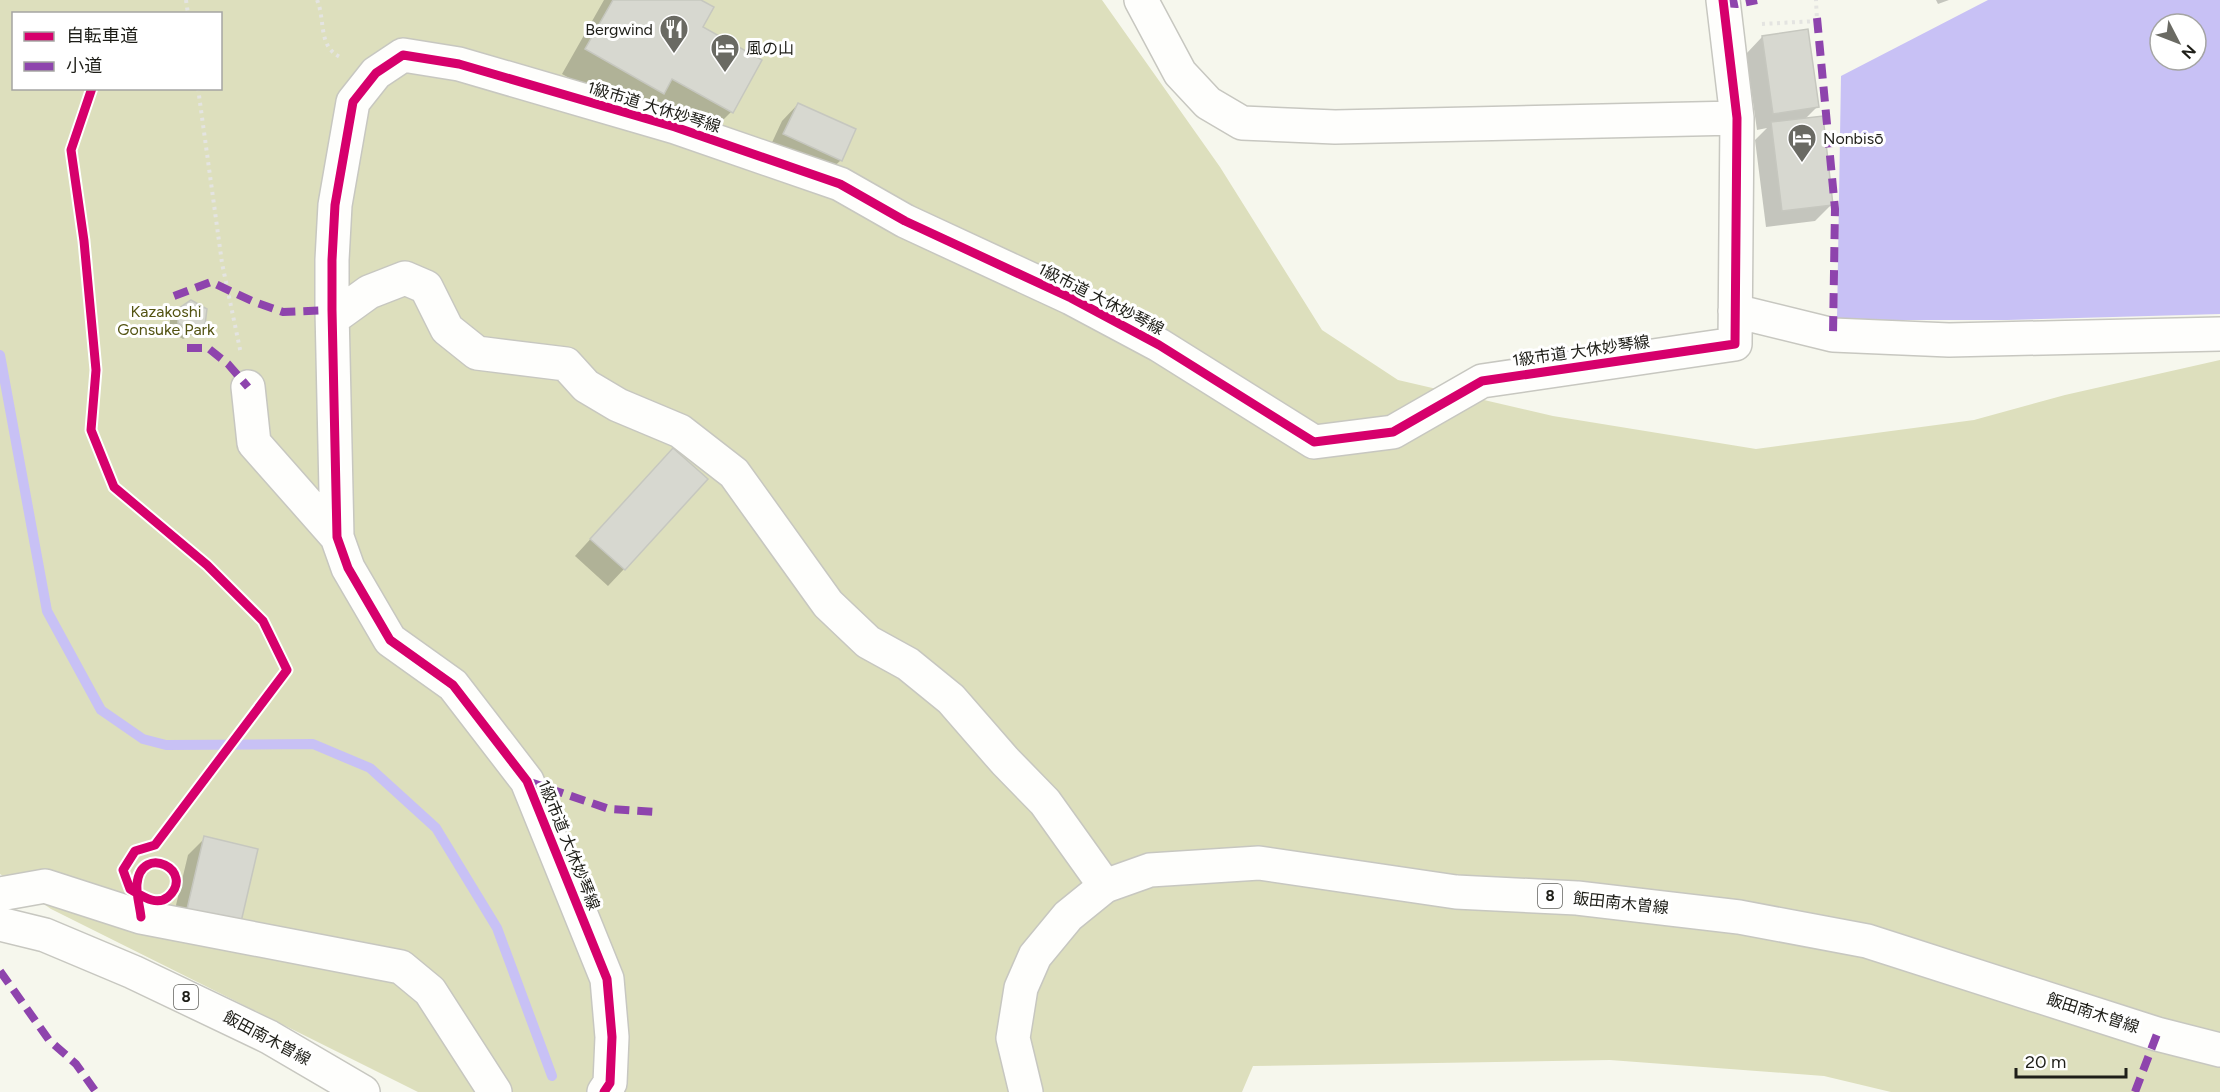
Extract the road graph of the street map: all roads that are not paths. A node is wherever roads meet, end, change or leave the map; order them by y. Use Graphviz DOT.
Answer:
graph roads {
  1 [pos="1141,0"];
  2 [pos="1724,13"];
  3 [pos="1737,118"];
  4 [pos="1735,311"];
  5 [pos="333,318"];
  6 [pos="2220,334"];
  7 [pos="248,387"];
  8 [pos="337,537"];
  9 [pos="1105,886"];
  10 [pos="0,894"];
  11 [pos="0,924"];
  12 [pos="2220,1050"];
  13 [pos="363,1092"];
  14 [pos="495,1092"];
  15 [pos="604,1092"];
  16 [pos="1026,1092"];
  1 -- 3 [label="street"];
  2 -- 3 [label="street, 1級市道 大休妙琴線"];
  3 -- 4 [label="street, 1級市道 大休妙琴線"];
  4 -- 5 [label="street, 1級市道 大休妙琴線"];
  4 -- 6 [label="street"];
  5 -- 8 [label="street, 1級市道 大休妙琴線"];
  5 -- 9 [label="street"];
  7 -- 8 [label="street"];
  8 -- 15 [label="street, 1級市道 大休妙琴線"];
  9 -- 12 [label="street, 飯田南木曽線 / 8"];
  9 -- 16 [label="street, 飯田南木曽線 / 8"];
  10 -- 14 [label="street"];
  11 -- 13 [label="street, 飯田南木曽線 / 8"];
}
